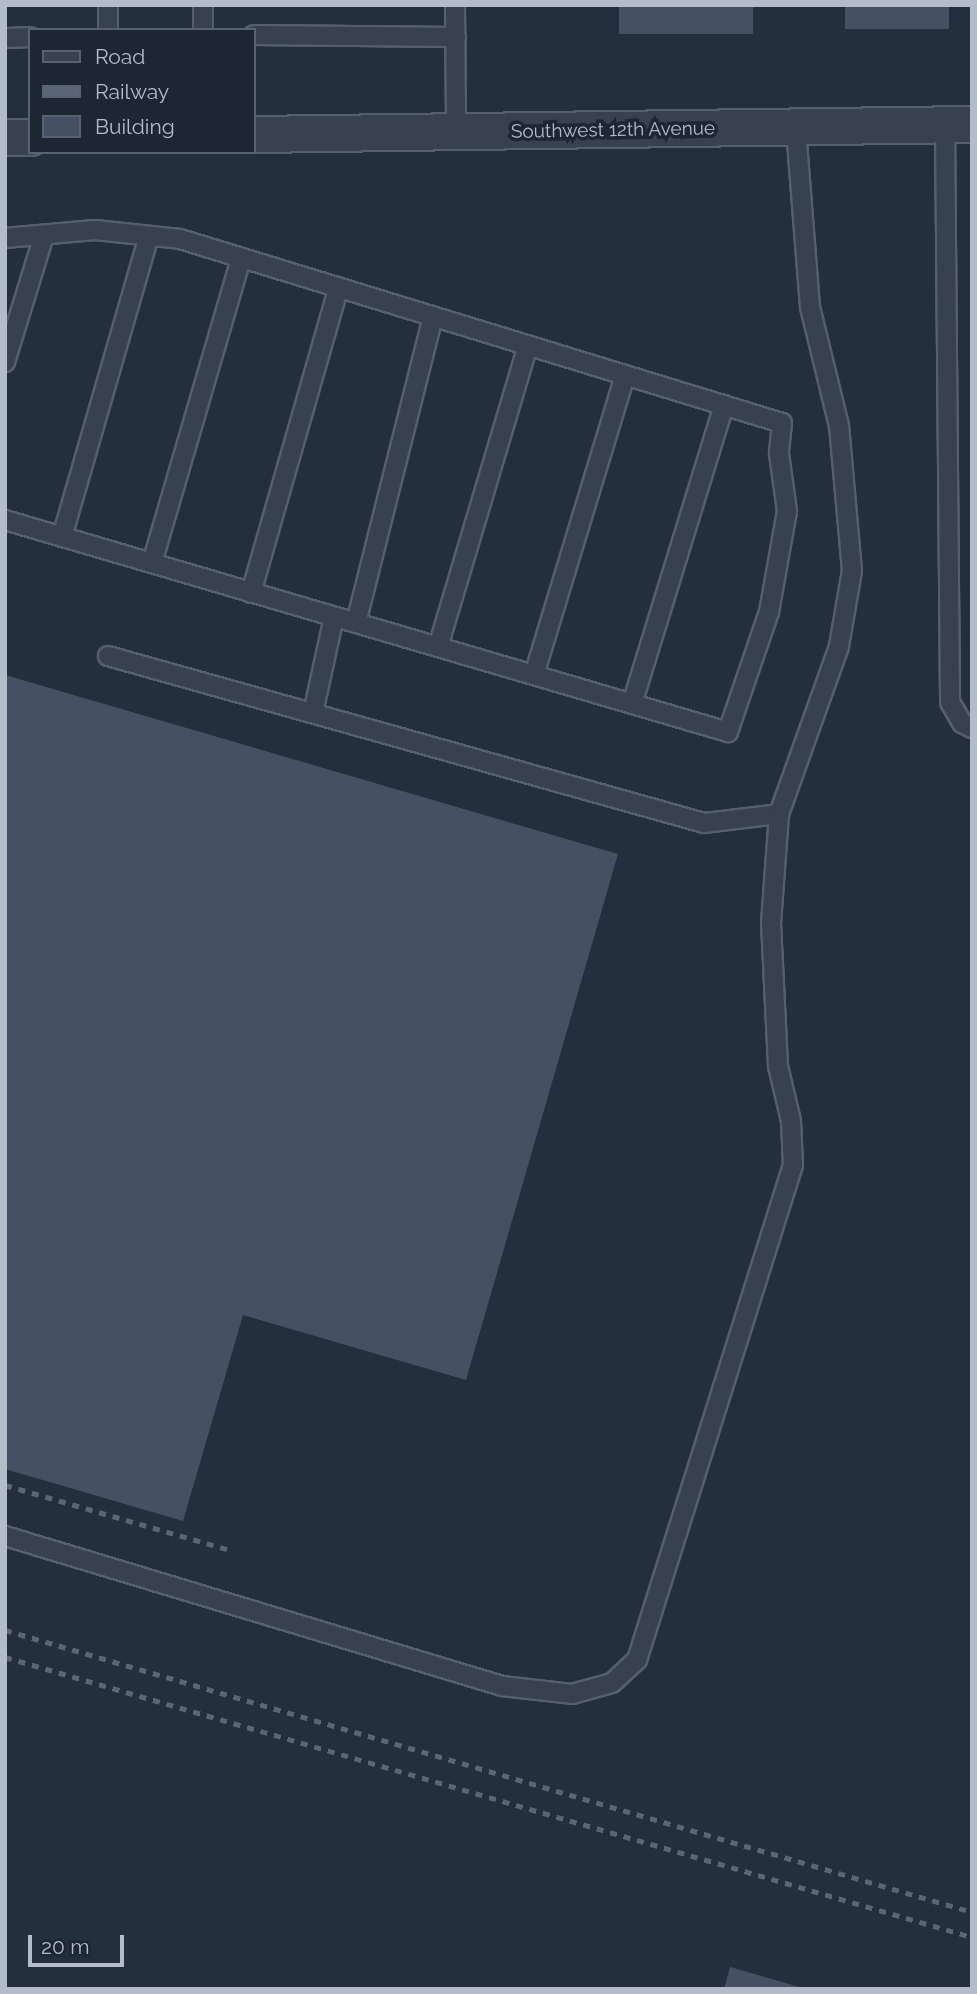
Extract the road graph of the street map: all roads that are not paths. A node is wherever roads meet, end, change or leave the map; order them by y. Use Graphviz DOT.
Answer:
graph roads {
  1 [pos="108,5"];
  2 [pos="203,5"];
  3 [pos="455,5"];
  4 [pos="108,28"];
  5 [pos="203,28"];
  6 [pos="256,36"];
  7 [pos="28,37"];
  8 [pos="456,37"];
  9 [pos="5,38"];
  10 [pos="958,124"];
  11 [pos="796,128"];
  12 [pos="456,132"];
  13 [pos="256,134"];
  14 [pos="5,137"];
  15 [pos="28,137"];
  16 [pos="44,235"];
  17 [pos="149,236"];
  18 [pos="5,237"];
  19 [pos="241,258"];
  20 [pos="339,287"];
  21 [pos="433,317"];
  22 [pos="528,346"];
  23 [pos="5,362"];
  24 [pos="625,375"];
  25 [pos="724,405"];
  26 [pos="5,520"];
  27 [pos="62,537"];
  28 [pos="152,563"];
  29 [pos="251,593"];
  30 [pos="334,617"];
  31 [pos="356,623"];
  32 [pos="438,647"];
  33 [pos="108,656"];
  34 [pos="534,676"];
  35 [pos="632,704"];
  36 [pos="313,713"];
  37 [pos="972,728"];
  38 [pos="779,814"];
  39 [pos="5,1536"];
  1 -- 4 [label="lane"];
  2 -- 5 [label="lane"];
  3 -- 8 [label="lane"];
  6 -- 8 [label="lane"];
  7 -- 9 [label="lane"];
  8 -- 12 [label="lane"];
  10 -- 11 [label="street, Southwest 12th Avenue"];
  10 -- 37 [label="lane"];
  11 -- 12 [label="street, Southwest 12th Avenue"];
  11 -- 38 [label="lane"];
  12 -- 13 [label="street, Southwest 12th Avenue"];
  14 -- 15 [label="street"];
  16 -- 17 [label="lane"];
  16 -- 18 [label="lane"];
  16 -- 23 [label="lane"];
  17 -- 19 [label="lane"];
  17 -- 27 [label="lane"];
  19 -- 20 [label="lane"];
  19 -- 28 [label="lane"];
  20 -- 21 [label="lane"];
  20 -- 29 [label="lane"];
  21 -- 22 [label="lane"];
  21 -- 31 [label="lane"];
  22 -- 24 [label="lane"];
  22 -- 32 [label="lane"];
  24 -- 25 [label="lane"];
  24 -- 34 [label="lane"];
  25 -- 35 [label="lane"];
  25 -- 35 [label="lane"];
  26 -- 27 [label="lane"];
  27 -- 28 [label="lane"];
  28 -- 29 [label="lane"];
  29 -- 30 [label="lane"];
  30 -- 31 [label="lane"];
  30 -- 36 [label="lane"];
  31 -- 32 [label="lane"];
  32 -- 34 [label="lane"];
  33 -- 36 [label="lane"];
  34 -- 35 [label="lane"];
  36 -- 38 [label="lane"];
  38 -- 39 [label="lane"];
}
